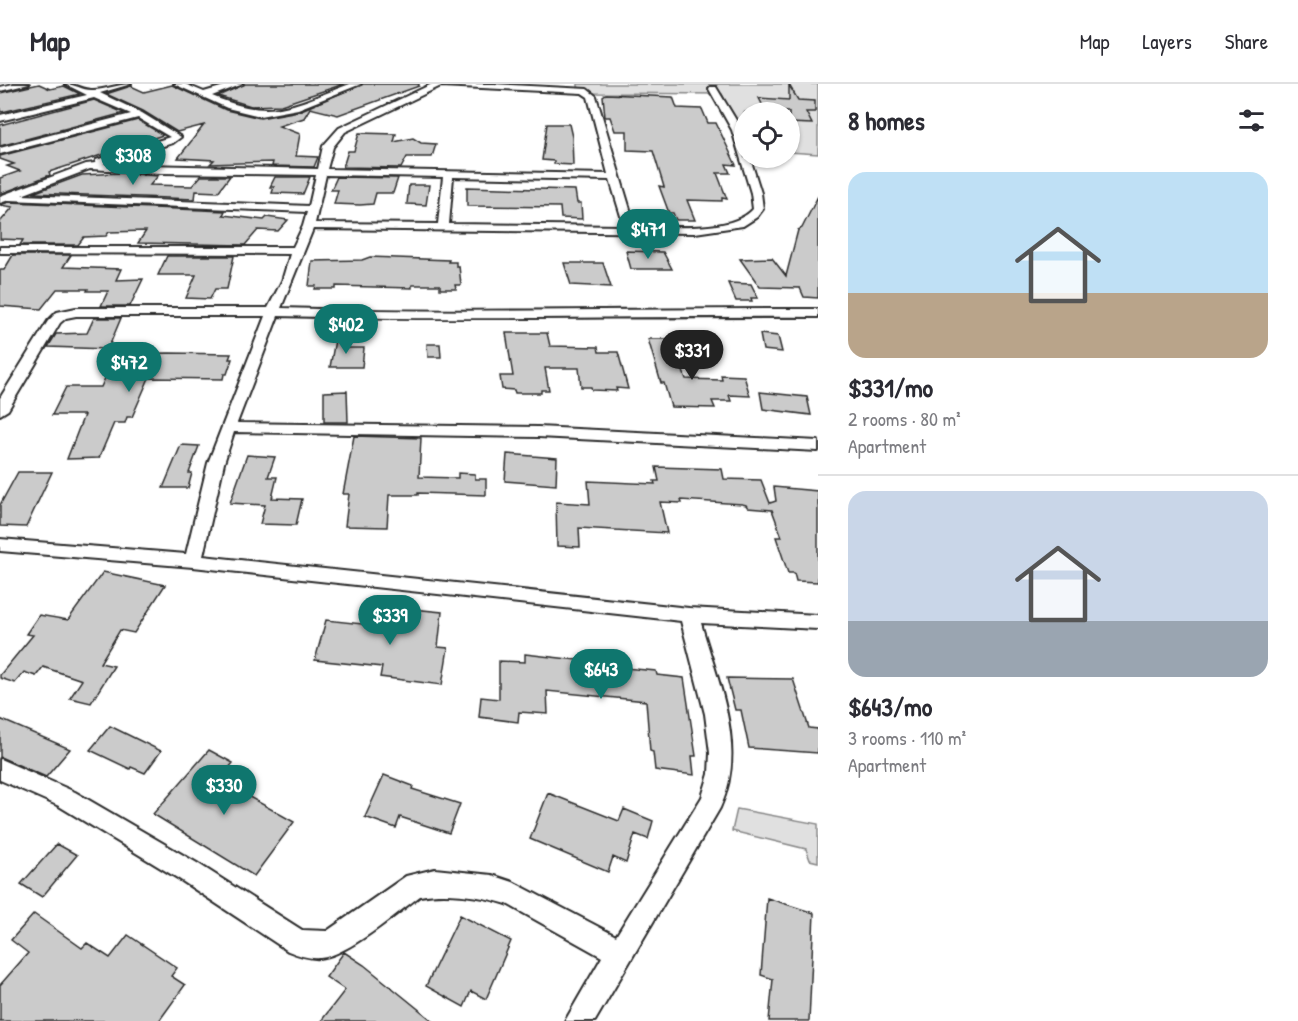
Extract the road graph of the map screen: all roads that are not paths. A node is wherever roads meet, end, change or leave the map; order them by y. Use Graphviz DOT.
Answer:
graph roads {
  1 [pos="25,84"];
  2 [pos="69,84"];
  3 [pos="128,84"];
  4 [pos="177,84"];
  5 [pos="239,84"];
  6 [pos="357,84"];
  7 [pos="441,84"];
  8 [pos="0,89"];
  9 [pos="713,89"];
  10 [pos="94,94"];
  11 [pos="205,95"];
  12 [pos="139,115"];
  13 [pos="0,118"];
  14 [pos="734,125"];
  15 [pos="0,151"];
  16 [pos="89,166"];
  17 [pos="748,168"];
  18 [pos="322,170"];
  19 [pos="447,174"];
  20 [pos="614,177"];
  21 [pos="3,199"];
  22 [pos="311,217"];
  23 [pos="443,229"];
  24 [pos="631,231"];
  25 [pos="0,250"];
  26 [pos="297,250"];
  27 [pos="273,312"];
  28 [pos="818,313"];
  29 [pos="0,410"];
  30 [pos="228,427"];
  31 [pos="818,446"];
  32 [pos="0,545"];
  33 [pos="193,561"];
  34 [pos="689,615"];
  35 [pos="818,622"];
  36 [pos="0,769"];
  37 [pos="619,952"];
  38 [pos="579,1021"];
  1 -- 8 [label="street"];
  2 -- 10 [label="street"];
  3 -- 10 [label="street"];
  4 -- 11 [label="street"];
  5 -- 11 [label="street"];
  6 -- 11 [label="street"];
  7 -- 18 [label="street"];
  7 -- 20 [label="street"];
  9 -- 14 [label="street"];
  10 -- 12 [label="street"];
  10 -- 13 [label="street"];
  12 -- 15 [label="street"];
  12 -- 16 [label="street"];
  16 -- 18 [label="street"];
  16 -- 21 [label="street"];
  17 -- 24 [label="street"];
  18 -- 19 [label="street"];
  18 -- 22 [label="street"];
  19 -- 20 [label="street"];
  19 -- 23 [label="street"];
  20 -- 24 [label="street"];
  21 -- 22 [label="street"];
  22 -- 23 [label="street"];
  22 -- 26 [label="street"];
  23 -- 24 [label="street"];
  25 -- 26 [label="street"];
  26 -- 27 [label="street"];
  27 -- 28 [label="street"];
  27 -- 29 [label="street"];
  27 -- 30 [label="street"];
  30 -- 31 [label="street"];
  30 -- 33 [label="street"];
  32 -- 33 [label="street"];
  33 -- 34 [label="street"];
  34 -- 35 [label="street"];
  34 -- 37 [label="street"];
  36 -- 37 [label="street"];
  37 -- 38 [label="street"];
}
